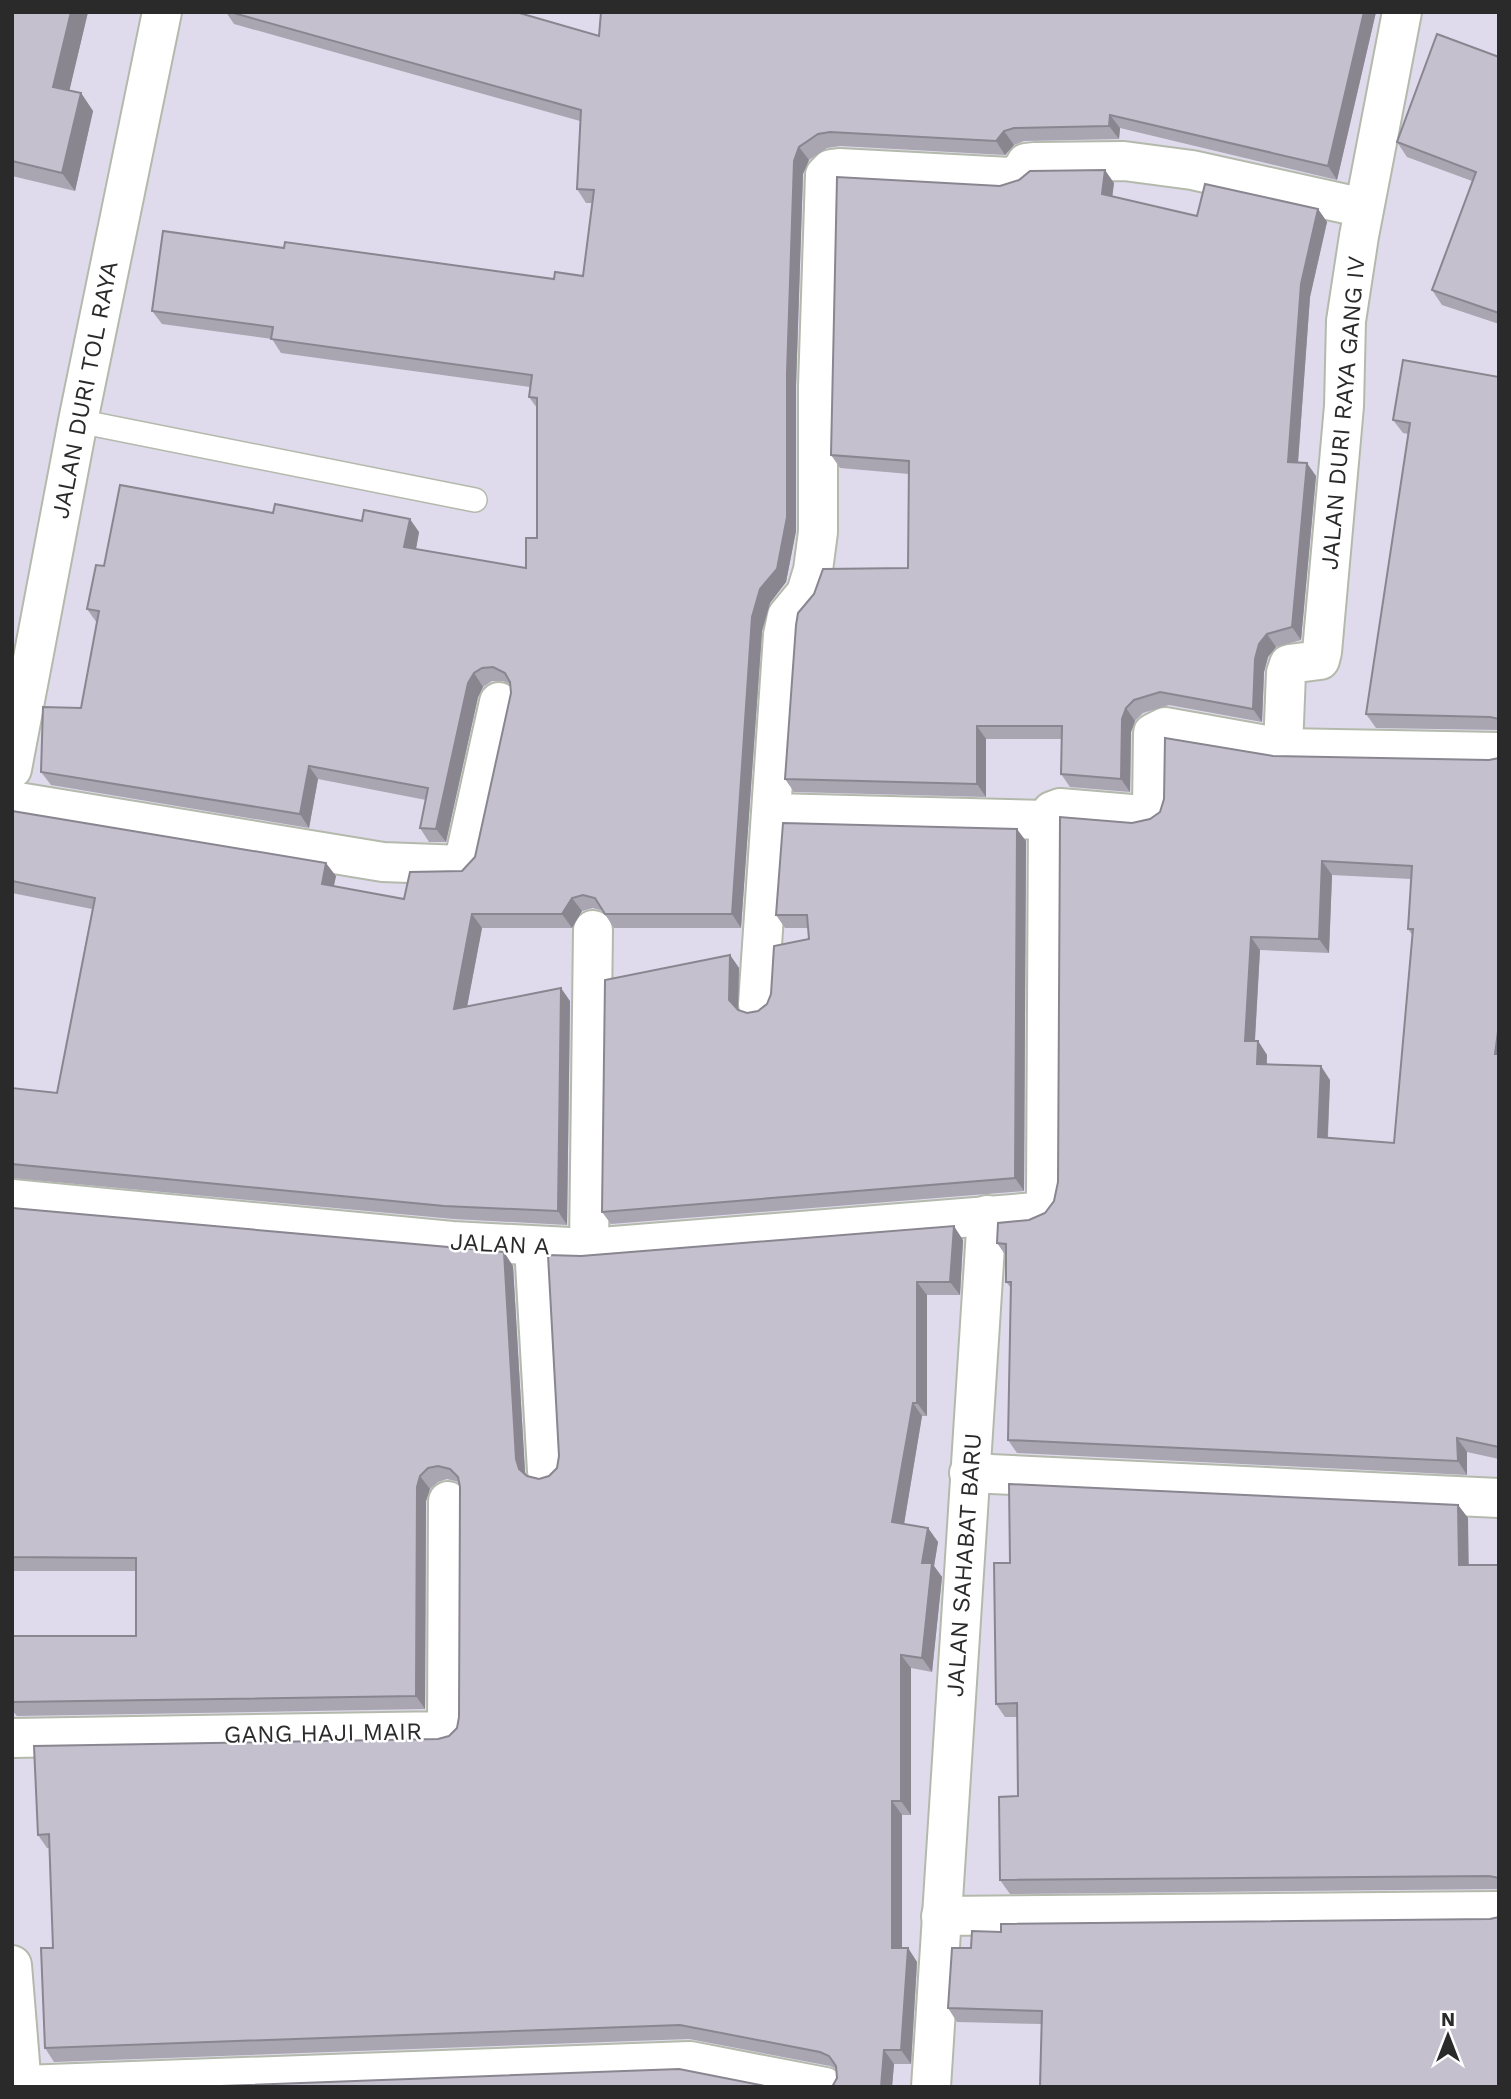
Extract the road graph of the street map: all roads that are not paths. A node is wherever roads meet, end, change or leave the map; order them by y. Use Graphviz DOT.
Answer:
graph roads {
  1 [pos="162,12"];
  2 [pos="1402,12"];
  3 [pos="1364,208"];
  4 [pos="78,421"];
  5 [pos="475,500"];
  6 [pos="499,702"];
  7 [pos="1283,748"];
  8 [pos="1499,752"];
  9 [pos="12,769"];
  10 [pos="12,801"];
  11 [pos="772,813"];
  12 [pos="1048,820"];
  13 [pos="593,930"];
  14 [pos="758,1004"];
  15 [pos="12,1199"];
  16 [pos="987,1215"];
  17 [pos="534,1246"];
  18 [pos="589,1248"];
  19 [pos="547,1471"];
  20 [pos="970,1473"];
  21 [pos="1499,1498"];
  22 [pos="448,1501"];
  23 [pos="12,1738"];
  24 [pos="1499,1911"];
  25 [pos="941,1916"];
  26 [pos="12,1965"];
  27 [pos="600,2074"];
  28 [pos="22,2086"];
  29 [pos="825,2087"];
  30 [pos="931,2087"];
  1 -- 4 [label="street, JALAN DURI TOL RAYA"];
  2 -- 3 [label="street, JALAN DURI RAYA GANG IV"];
  3 -- 7 [label="street, JALAN DURI RAYA GANG IV"];
  3 -- 11 [label="street"];
  4 -- 5 [label="lane"];
  4 -- 9 [label="street, JALAN DURI TOL RAYA"];
  6 -- 10 [label="street"];
  7 -- 8 [label="street"];
  7 -- 12 [label="street"];
  11 -- 12 [label="street"];
  11 -- 14 [label="street"];
  12 -- 16 [label="street, JALAN A"];
  13 -- 18 [label="street"];
  15 -- 17 [label="street, JALAN A"];
  16 -- 18 [label="street, JALAN A"];
  16 -- 20 [label="street, JALAN SAHABAT BARU"];
  17 -- 18 [label="street, JALAN A"];
  17 -- 19 [label="street"];
  20 -- 21 [label="street"];
  20 -- 25 [label="street, JALAN SAHABAT BARU"];
  22 -- 23 [label="street, GANG HAJI MAIR"];
  24 -- 25 [label="street"];
  25 -- 30 [label="street, JALAN SAHABAT BARU"];
  26 -- 28 [label="street"];
  27 -- 28 [label="street"];
  27 -- 29 [label="street"];
}
